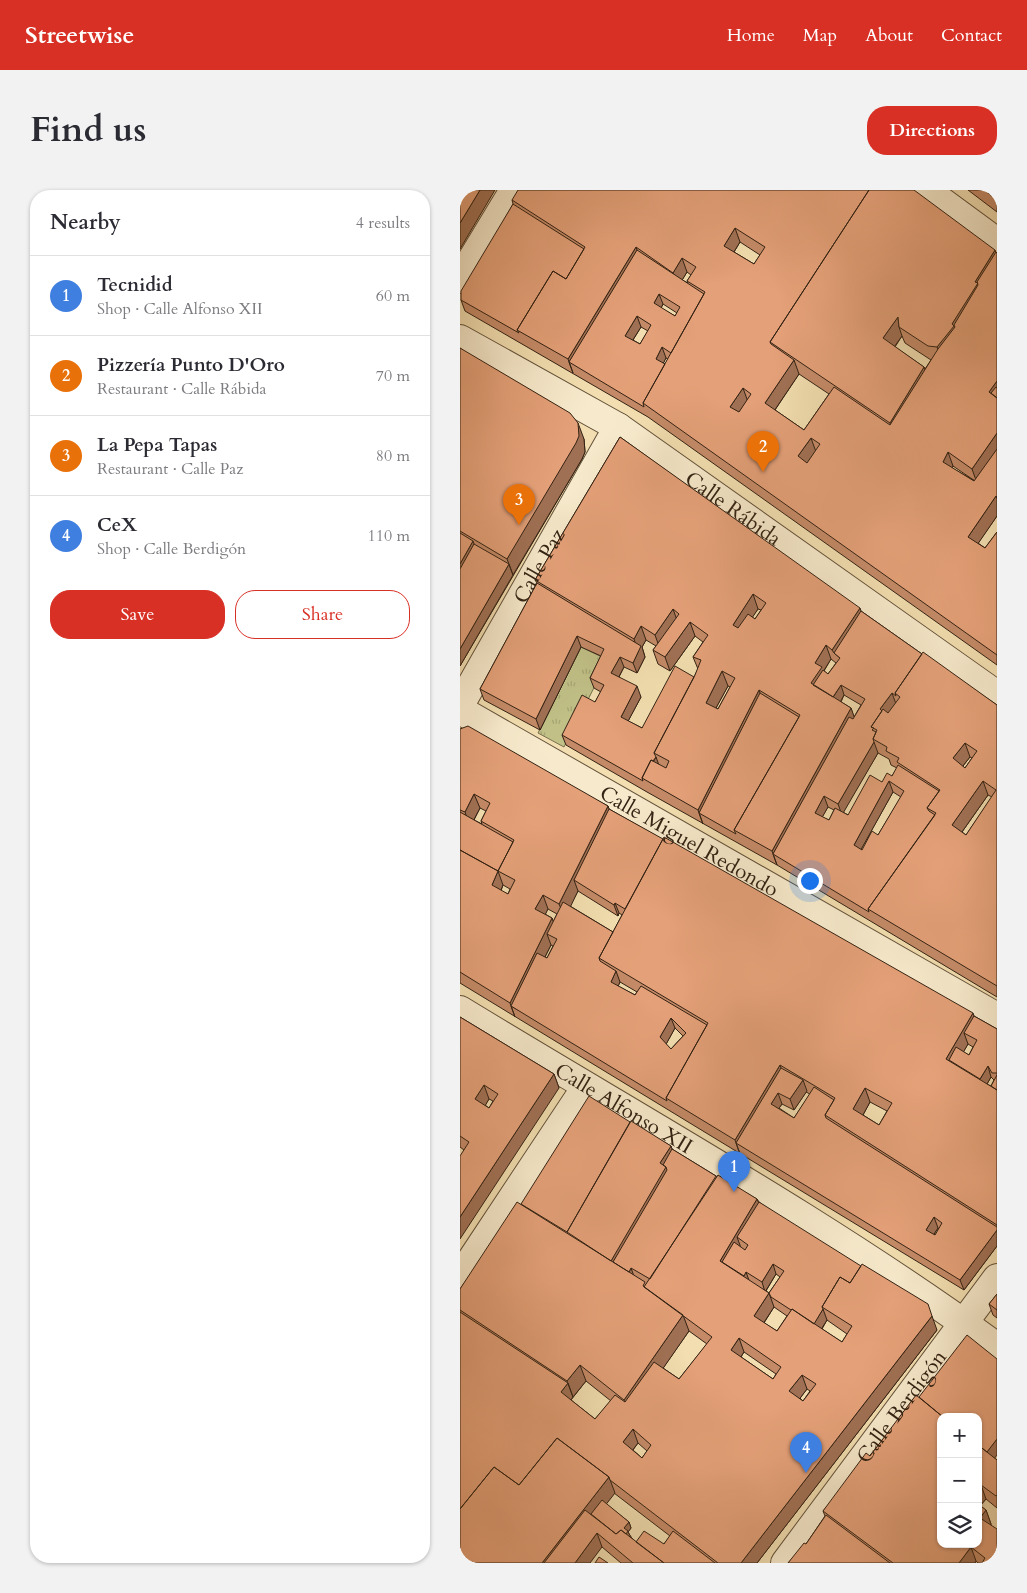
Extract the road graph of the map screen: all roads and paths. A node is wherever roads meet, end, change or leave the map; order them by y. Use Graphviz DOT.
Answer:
graph roads {
  1 [pos="514,190"];
  2 [pos="926,190"];
  3 [pos="997,242"];
  4 [pos="460,279"];
  5 [pos="460,339"];
  6 [pos="618,427"];
  7 [pos="997,695"];
  8 [pos="460,705"];
  9 [pos="460,710"];
  10 [pos="460,1010"];
  11 [pos="997,1017"];
  12 [pos="586,1087"];
  13 [pos="460,1277"];
  14 [pos="997,1278"];
  15 [pos="963,1322"];
  16 [pos="997,1347"];
  17 [pos="785,1563"];
  1 -- 4 [label="street"];
  2 -- 3 [label="street"];
  5 -- 6 [label="street, Calle Rábida"];
  6 -- 7 [label="street, Calle Rábida"];
  6 -- 8 [label="street, Calle Paz"];
  9 -- 11 [label="street, Calle Miguel Redondo"];
  10 -- 12 [label="street, Calle Alfonso XII"];
  12 -- 13 [label="street"];
  12 -- 15 [label="street, Calle Alfonso XII"];
  14 -- 15 [label="street, Calle Berdigón"];
  15 -- 16 [label="street, Calle Alfonso XII"];
  15 -- 17 [label="street, Calle Berdigón"];
}
